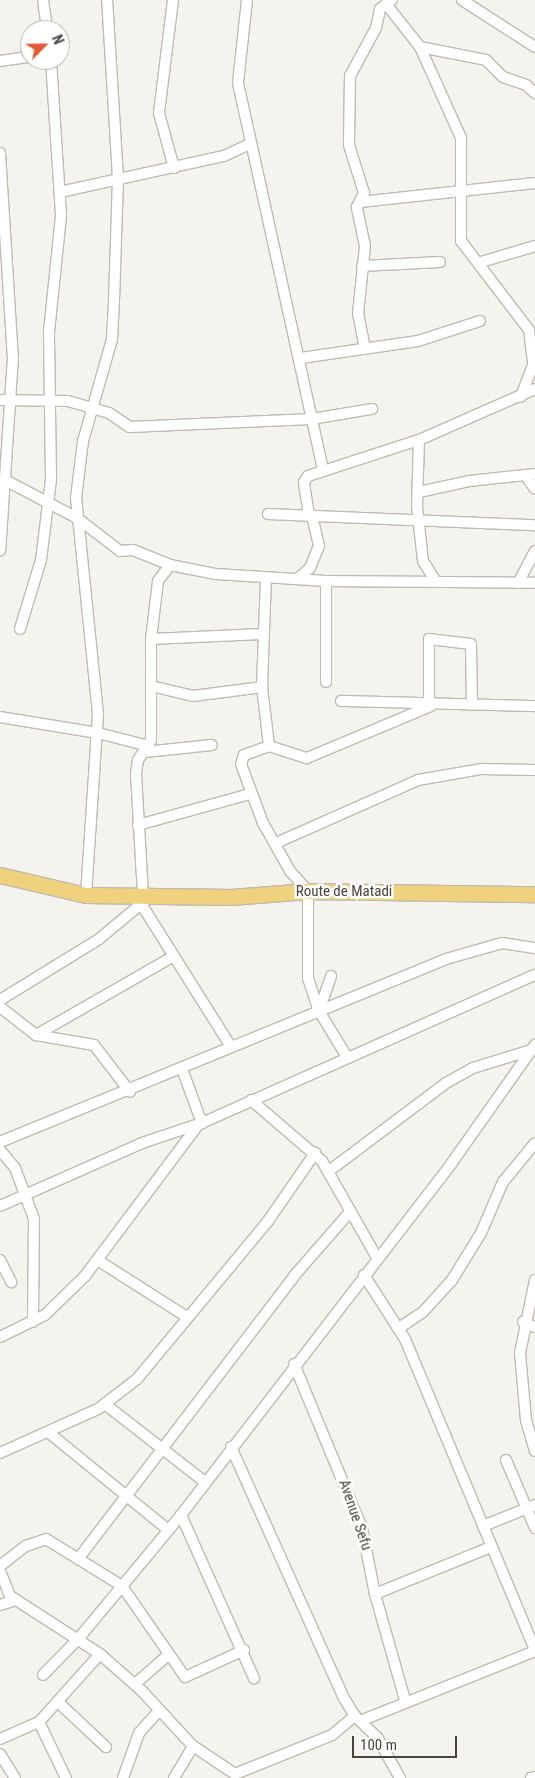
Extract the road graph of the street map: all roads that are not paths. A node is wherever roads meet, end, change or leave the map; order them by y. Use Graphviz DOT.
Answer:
graph roads {
  1 [pos="43,0"];
  2 [pos="107,0"];
  3 [pos="173,0"];
  4 [pos="247,0"];
  5 [pos="462,0"];
  6 [pos="389,2"];
  7 [pos="46,20"];
  8 [pos="420,47"];
  9 [pos="535,47"];
  10 [pos="20,58"];
  11 [pos="0,61"];
  12 [pos="52,70"];
  13 [pos="535,93"];
  14 [pos="250,144"];
  15 [pos="0,153"];
  16 [pos="174,168"];
  17 [pos="1,169"];
  18 [pos="118,178"];
  19 [pos="535,184"];
  20 [pos="60,192"];
  21 [pos="459,194"];
  22 [pos="360,202"];
  23 [pos="535,246"];
  24 [pos="440,262"];
  25 [pos="481,262"];
  26 [pos="362,266"];
  27 [pos="480,321"];
  28 [pos="365,349"];
  29 [pos="301,358"];
  30 [pos="535,389"];
  31 [pos="521,396"];
  32 [pos="12,399"];
  33 [pos="0,400"];
  34 [pos="48,400"];
  35 [pos="95,409"];
  36 [pos="372,409"];
  37 [pos="312,419"];
  38 [pos="419,440"];
  39 [pos="323,469"];
  40 [pos="530,475"];
  41 [pos="5,480"];
  42 [pos="535,489"];
  43 [pos="419,492"];
  44 [pos="49,502"];
  45 [pos="268,514"];
  46 [pos="311,515"];
  47 [pos="77,518"];
  48 [pos="420,522"];
  49 [pos="535,525"];
  50 [pos="0,550"];
  51 [pos="535,551"];
  52 [pos="170,565"];
  53 [pos="266,577"];
  54 [pos="297,579"];
  55 [pos="435,580"];
  56 [pos="326,581"];
  57 [pos="518,583"];
  58 [pos="535,583"];
  59 [pos="20,629"];
  60 [pos="262,634"];
  61 [pos="151,638"];
  62 [pos="326,682"];
  63 [pos="151,686"];
  64 [pos="262,687"];
  65 [pos="340,701"];
  66 [pos="432,705"];
  67 [pos="472,705"];
  68 [pos="535,706"];
  69 [pos="0,717"];
  70 [pos="98,733"];
  71 [pos="212,745"];
  72 [pos="269,746"];
  73 [pos="147,749"];
  74 [pos="535,770"];
  75 [pos="250,794"];
  76 [pos="138,825"];
  77 [pos="276,843"];
  78 [pos="0,875"];
  79 [pos="308,890"];
  80 [pos="535,894"];
  81 [pos="86,895"];
  82 [pos="146,899"];
  83 [pos="535,948"];
  84 [pos="172,957"];
  85 [pos="535,974"];
  86 [pos="331,976"];
  87 [pos="0,985"];
  88 [pos="9,992"];
  89 [pos="0,1000"];
  90 [pos="0,1007"];
  91 [pos="319,1011"];
  92 [pos="36,1035"];
  93 [pos="231,1047"];
  94 [pos="533,1048"];
  95 [pos="347,1057"];
  96 [pos="182,1069"];
  97 [pos="130,1092"];
  98 [pos="251,1100"];
  99 [pos="200,1124"];
  100 [pos="0,1142"];
  101 [pos="535,1143"];
  102 [pos="0,1150"];
  103 [pos="315,1153"];
  104 [pos="329,1170"];
  105 [pos="25,1196"];
  106 [pos="0,1206"];
  107 [pos="348,1212"];
  108 [pos="377,1258"];
  109 [pos="0,1260"];
  110 [pos="98,1261"];
  111 [pos="364,1275"];
  112 [pos="535,1280"];
  113 [pos="11,1282"];
  114 [pos="33,1307"];
  115 [pos="45,1316"];
  116 [pos="187,1317"];
  117 [pos="33,1322"];
  118 [pos="523,1322"];
  119 [pos="535,1327"];
  120 [pos="399,1328"];
  121 [pos="0,1337"];
  122 [pos="294,1364"];
  123 [pos="106,1404"];
  124 [pos="48,1432"];
  125 [pos="161,1447"];
  126 [pos="231,1447"];
  127 [pos="535,1451"];
  128 [pos="0,1453"];
  129 [pos="506,1460"];
  130 [pos="205,1482"];
  131 [pos="125,1498"];
  132 [pos="531,1507"];
  133 [pos="181,1515"];
  134 [pos="483,1526"];
  135 [pos="535,1528"];
  136 [pos="168,1530"];
  137 [pos="491,1546"];
  138 [pos="78,1558"];
  139 [pos="0,1566"];
  140 [pos="0,1571"];
  141 [pos="122,1586"];
  142 [pos="374,1594"];
  143 [pos="16,1600"];
  144 [pos="0,1604"];
  145 [pos="79,1638"];
  146 [pos="244,1650"];
  147 [pos="535,1651"];
  148 [pos="100,1654"];
  149 [pos="168,1655"];
  150 [pos="42,1675"];
  151 [pos="254,1678"];
  152 [pos="135,1684"];
  153 [pos="405,1700"];
  154 [pos="58,1702"];
  155 [pos="160,1710"];
  156 [pos="357,1719"];
  157 [pos="39,1722"];
  158 [pos="0,1739"];
  159 [pos="193,1746"];
  160 [pos="106,1747"];
  161 [pos="0,1754"];
  162 [pos="251,1774"];
  163 [pos="233,1776"];
  164 [pos="535,1776"];
  165 [pos="15,1778"];
  166 [pos="66,1778"];
  167 [pos="123,1778"];
  168 [pos="174,1778"];
  169 [pos="400,1778"];
  170 [pos="531,1778"];
  1 -- 7 [label="street"];
  2 -- 18 [label="street"];
  3 -- 16 [label="street"];
  4 -- 14 [label="street"];
  5 -- 9 [label="street"];
  6 -- 8 [label="street"];
  6 -- 22 [label="street"];
  8 -- 13 [label="street"];
  8 -- 21 [label="street"];
  10 -- 11 [label="street"];
  12 -- 20 [label="street"];
  14 -- 16 [label="street"];
  14 -- 29 [label="street"];
  15 -- 17 [label="street"];
  16 -- 18 [label="street"];
  17 -- 32 [label="street"];
  18 -- 20 [label="street"];
  18 -- 35 [label="street"];
  19 -- 21 [label="street"];
  20 -- 34 [label="street"];
  21 -- 22 [label="street"];
  21 -- 25 [label="street"];
  22 -- 26 [label="street"];
  23 -- 25 [label="street"];
  24 -- 26 [label="street"];
  25 -- 31 [label="street"];
  26 -- 28 [label="street"];
  27 -- 28 [label="street"];
  28 -- 29 [label="street"];
  29 -- 37 [label="street"];
  30 -- 31 [label="street"];
  31 -- 38 [label="street"];
  32 -- 33 [label="street"];
  32 -- 34 [label="street"];
  32 -- 41 [label="street"];
  34 -- 35 [label="street"];
  34 -- 44 [label="street"];
  35 -- 37 [label="street"];
  35 -- 47 [label="street"];
  36 -- 37 [label="street"];
  37 -- 39 [label="street"];
  38 -- 39 [label="street"];
  38 -- 43 [label="street"];
  39 -- 46 [label="street"];
  40 -- 42 [label="street"];
  40 -- 43 [label="street"];
  41 -- 44 [label="street"];
  41 -- 50 [label="street"];
  43 -- 48 [label="street"];
  44 -- 47 [label="street"];
  44 -- 59 [label="street"];
  45 -- 46 [label="street"];
  46 -- 48 [label="street"];
  46 -- 54 [label="street"];
  47 -- 52 [label="street"];
  47 -- 70 [label="street"];
  48 -- 49 [label="street"];
  48 -- 55 [label="street"];
  51 -- 57 [label="street"];
  52 -- 53 [label="street"];
  52 -- 61 [label="street"];
  53 -- 54 [label="street"];
  53 -- 60 [label="street"];
  54 -- 56 [label="street"];
  55 -- 56 [label="street"];
  55 -- 57 [label="street"];
  56 -- 62 [label="street"];
  57 -- 58 [label="street"];
  60 -- 61 [label="street"];
  60 -- 64 [label="street"];
  61 -- 63 [label="street"];
  63 -- 64 [label="street"];
  63 -- 73 [label="street"];
  64 -- 72 [label="street"];
  65 -- 66 [label="street"];
  66 -- 67 [label="street"];
  66 -- 67 [label="street"];
  66 -- 72 [label="street"];
  67 -- 68 [label="street"];
  69 -- 70 [label="street"];
  70 -- 73 [label="street"];
  70 -- 81 [label="street"];
  71 -- 73 [label="street"];
  72 -- 75 [label="street"];
  73 -- 76 [label="street"];
  74 -- 77 [label="street"];
  75 -- 76 [label="street"];
  75 -- 77 [label="street"];
  76 -- 82 [label="street"];
  77 -- 79 [label="street"];
  78 -- 81 [label="highway, Route de Matadi"];
  79 -- 80 [label="highway, Route de Matadi"];
  79 -- 82 [label="highway, Route de Matadi"];
  79 -- 91 [label="street"];
  81 -- 82 [label="highway, Route de Matadi"];
  82 -- 84 [label="street"];
  82 -- 88 [label="street"];
  83 -- 91 [label="street"];
  84 -- 92 [label="street"];
  84 -- 93 [label="street"];
  85 -- 95 [label="street"];
  86 -- 91 [label="street"];
  87 -- 88 [label="street"];
  88 -- 89 [label="street"];
  90 -- 92 [label="street"];
  91 -- 93 [label="street"];
  91 -- 95 [label="street"];
  92 -- 97 [label="street"];
  93 -- 96 [label="street"];
  94 -- 104 [label="street"];
  94 -- 108 [label="street"];
  95 -- 98 [label="street"];
  96 -- 97 [label="street"];
  96 -- 99 [label="street"];
  97 -- 100 [label="street"];
  98 -- 99 [label="street"];
  98 -- 103 [label="street"];
  99 -- 105 [label="street"];
  99 -- 110 [label="street"];
  101 -- 120 [label="street"];
  102 -- 105 [label="street"];
  103 -- 104 [label="street"];
  103 -- 116 [label="street"];
  104 -- 107 [label="street"];
  105 -- 106 [label="street"];
  105 -- 114 [label="street"];
  107 -- 108 [label="street"];
  107 -- 125 [label="street"];
  108 -- 111 [label="street"];
  109 -- 113 [label="street"];
  110 -- 115 [label="street"];
  110 -- 116 [label="street"];
  111 -- 120 [label="street"];
  111 -- 122 [label="street"];
  112 -- 118 [label="street"];
  114 -- 115 [label="street"];
  114 -- 117 [label="street"];
  115 -- 117 [label="street"];
  116 -- 123 [label="street"];
  117 -- 121 [label="street"];
  118 -- 119 [label="street"];
  118 -- 127 [label="street"];
  120 -- 134 [label="street"];
  122 -- 126 [label="street"];
  122 -- 142 [label="street, Avenue Sefu"];
  123 -- 124 [label="street"];
  123 -- 125 [label="street"];
  124 -- 128 [label="street"];
  124 -- 131 [label="street"];
  125 -- 130 [label="street"];
  125 -- 131 [label="street"];
  126 -- 130 [label="street"];
  126 -- 156 [label="street"];
  129 -- 132 [label="street"];
  130 -- 133 [label="street"];
  131 -- 136 [label="street"];
  131 -- 138 [label="street"];
  132 -- 134 [label="street"];
  132 -- 135 [label="street"];
  133 -- 136 [label="street"];
  133 -- 146 [label="street"];
  134 -- 137 [label="street"];
  136 -- 141 [label="street"];
  137 -- 142 [label="street"];
  137 -- 147 [label="street"];
  138 -- 139 [label="street"];
  138 -- 141 [label="street"];
  140 -- 143 [label="street"];
  141 -- 145 [label="street"];
  141 -- 149 [label="street"];
  142 -- 153 [label="street, Avenue Sefu"];
  143 -- 144 [label="street"];
  143 -- 145 [label="street"];
  145 -- 148 [label="street"];
  145 -- 150 [label="street"];
  146 -- 149 [label="street"];
  146 -- 151 [label="street"];
  147 -- 153 [label="street"];
  148 -- 152 [label="street"];
  148 -- 154 [label="street"];
  149 -- 152 [label="street"];
  152 -- 155 [label="street"];
  153 -- 156 [label="street"];
  154 -- 157 [label="street"];
  154 -- 160 [label="street"];
  155 -- 159 [label="street"];
  155 -- 167 [label="street"];
  156 -- 162 [label="street"];
  156 -- 169 [label="street"];
  157 -- 158 [label="street"];
  157 -- 166 [label="street"];
  159 -- 163 [label="street"];
  159 -- 168 [label="street"];
  161 -- 165 [label="street"];
  162 -- 163 [label="street"];
  164 -- 170 [label="street"];
}
